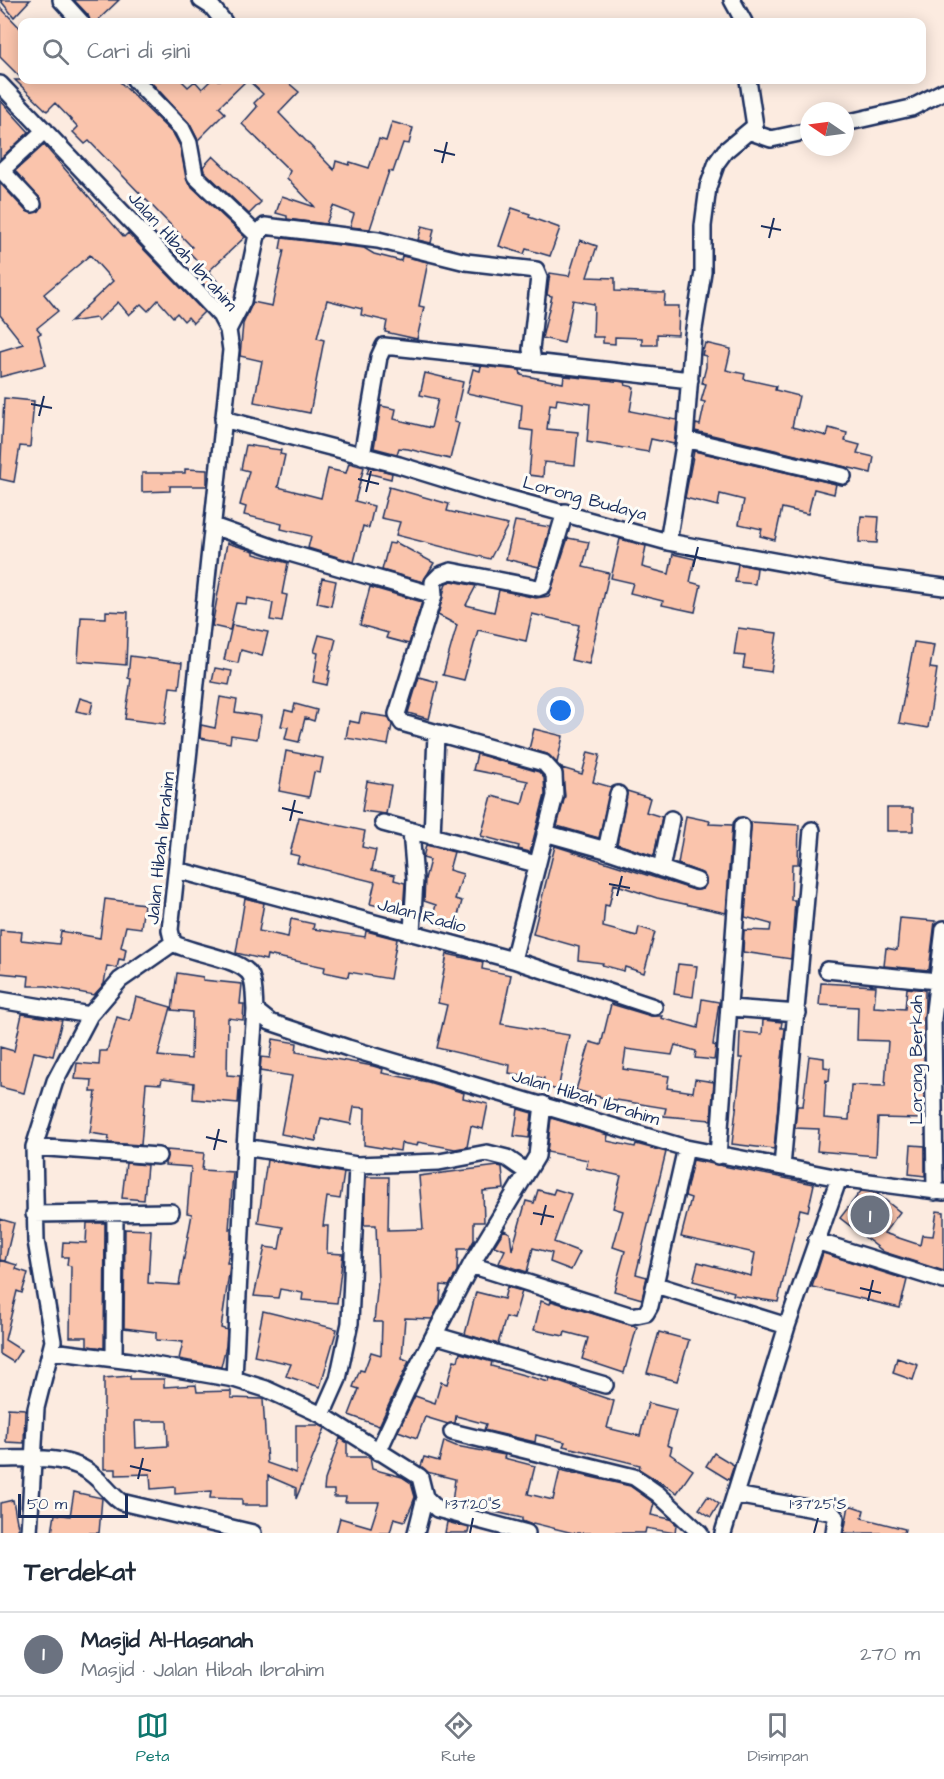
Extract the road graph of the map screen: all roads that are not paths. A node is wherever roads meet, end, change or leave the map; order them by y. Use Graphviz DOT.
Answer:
graph roads {
  1 [pos="61,0"];
  2 [pos="201,0"];
  3 [pos="732,0"];
  4 [pos="77,18"];
  5 [pos="221,18"];
  6 [pos="742,18"];
  7 [pos="0,84"];
  8 [pos="139,84"];
  9 [pos="749,84"];
  10 [pos="944,91"];
  11 [pos="854,121"];
  12 [pos="45,130"];
  13 [pos="751,132"];
  14 [pos="800,133"];
  15 [pos="1,172"];
  16 [pos="33,204"];
  17 [pos="257,235"];
  18 [pos="228,330"];
  19 [pos="533,362"];
  20 [pos="690,380"];
  21 [pos="223,418"];
  22 [pos="685,439"];
  23 [pos="362,456"];
  24 [pos="843,476"];
  25 [pos="565,512"];
  26 [pos="213,526"];
  27 [pos="668,542"];
  28 [pos="944,587"];
  29 [pos="434,595"];
  30 [pos="436,734"];
  31 [pos="618,794"];
  32 [pos="671,819"];
  33 [pos="383,823"];
  34 [pos="742,826"];
  35 [pos="812,830"];
  36 [pos="411,831"];
  37 [pos="545,833"];
  38 [pos="432,837"];
  39 [pos="606,850"];
  40 [pos="536,864"];
  41 [pos="661,869"];
  42 [pos="177,870"];
  43 [pos="698,881"];
  44 [pos="944,929"];
  45 [pos="412,932"];
  46 [pos="173,943"];
  47 [pos="513,960"];
  48 [pos="826,970"];
  49 [pos="937,981"];
  50 [pos="0,1000"];
  51 [pos="654,1007"];
  52 [pos="730,1008"];
  53 [pos="255,1010"];
  54 [pos="798,1013"];
  55 [pos="90,1016"];
  56 [pos="543,1104"];
  57 [pos="34,1147"];
  58 [pos="245,1147"];
  59 [pos="686,1148"];
  60 [pos="158,1156"];
  61 [pos="718,1156"];
  62 [pos="357,1165"];
  63 [pos="782,1167"];
  64 [pos="527,1172"];
  65 [pos="839,1178"];
  66 [pos="940,1192"];
  67 [pos="171,1212"];
  68 [pos="34,1214"];
  69 [pos="115,1214"];
  70 [pos="816,1241"];
  71 [pos="471,1265"];
  72 [pos="944,1281"];
  73 [pos="656,1285"];
  74 [pos="787,1326"];
  75 [pos="434,1335"];
  76 [pos="52,1351"];
  77 [pos="114,1359"];
  78 [pos="234,1379"];
  79 [pos="605,1385"];
  80 [pos="322,1415"];
  81 [pos="452,1432"];
  82 [pos="378,1452"];
  83 [pos="0,1459"];
  84 [pos="32,1459"];
  85 [pos="735,1495"];
  86 [pos="425,1497"];
  87 [pos="30,1533"];
  88 [pos="254,1533"];
  89 [pos="416,1533"];
  90 [pos="527,1533"];
  91 [pos="700,1533"];
  92 [pos="723,1533"];
  93 [pos="834,1533"];
  1 -- 4 [label="street"];
  2 -- 5 [label="street"];
  3 -- 6 [label="street"];
  7 -- 12 [label="street, Jalan Hibah Ibrahim"];
  8 -- 17 [label="street"];
  9 -- 13 [label="street"];
  10 -- 11 [label="street"];
  12 -- 15 [label="street"];
  12 -- 18 [label="street, Jalan Hibah Ibrahim"];
  13 -- 14 [label="street"];
  13 -- 20 [label="street"];
  15 -- 16 [label="street"];
  17 -- 18 [label="street"];
  17 -- 19 [label="street"];
  18 -- 21 [label="street, Jalan Hibah Ibrahim"];
  19 -- 20 [label="street"];
  19 -- 23 [label="street"];
  20 -- 22 [label="street"];
  21 -- 23 [label="street, Lorong Budaya"];
  21 -- 26 [label="street, Jalan Hibah Ibrahim"];
  22 -- 24 [label="street"];
  22 -- 27 [label="street"];
  23 -- 25 [label="street, Lorong Budaya"];
  25 -- 27 [label="street, Lorong Budaya"];
  25 -- 29 [label="street"];
  26 -- 29 [label="street"];
  26 -- 42 [label="street, Jalan Hibah Ibrahim"];
  27 -- 28 [label="street, Lorong Budaya"];
  29 -- 30 [label="street"];
  30 -- 37 [label="street"];
  30 -- 38 [label="street"];
  31 -- 39 [label="street"];
  32 -- 41 [label="street"];
  33 -- 36 [label="street"];
  34 -- 52 [label="street"];
  35 -- 54 [label="street"];
  36 -- 38 [label="street"];
  36 -- 45 [label="street"];
  37 -- 39 [label="street"];
  37 -- 40 [label="street"];
  38 -- 40 [label="street"];
  39 -- 41 [label="street"];
  40 -- 47 [label="street"];
  41 -- 43 [label="street"];
  42 -- 45 [label="street, Jalan Radio"];
  42 -- 46 [label="street, Jalan Hibah Ibrahim"];
  44 -- 49 [label="street, Lorong Berkah"];
  45 -- 47 [label="street, Jalan Radio"];
  46 -- 53 [label="street, Jalan Hibah Ibrahim"];
  46 -- 55 [label="street"];
  47 -- 51 [label="street, Jalan Radio"];
  48 -- 49 [label="street"];
  49 -- 66 [label="street, Lorong Berkah"];
  50 -- 55 [label="street"];
  52 -- 54 [label="street"];
  52 -- 61 [label="street"];
  53 -- 56 [label="street, Jalan Hibah Ibrahim"];
  53 -- 58 [label="street"];
  54 -- 63 [label="street"];
  55 -- 57 [label="street"];
  56 -- 59 [label="street, Jalan Hibah Ibrahim"];
  56 -- 64 [label="street"];
  57 -- 60 [label="street"];
  57 -- 68 [label="street"];
  58 -- 62 [label="street"];
  58 -- 78 [label="street"];
  59 -- 61 [label="street, Jalan Hibah Ibrahim"];
  59 -- 73 [label="street"];
  61 -- 63 [label="street, Jalan Hibah Ibrahim"];
  62 -- 64 [label="street"];
  62 -- 80 [label="street"];
  63 -- 65 [label="street, Jalan Hibah Ibrahim"];
  64 -- 71 [label="street"];
  65 -- 66 [label="street, Jalan Hibah Ibrahim"];
  65 -- 70 [label="street"];
  67 -- 69 [label="street"];
  68 -- 69 [label="street"];
  68 -- 76 [label="street"];
  69 -- 77 [label="street"];
  70 -- 72 [label="street"];
  70 -- 74 [label="street"];
  71 -- 73 [label="street"];
  71 -- 75 [label="street"];
  73 -- 74 [label="street"];
  74 -- 85 [label="street"];
  75 -- 79 [label="street"];
  75 -- 82 [label="street"];
  76 -- 77 [label="street"];
  76 -- 84 [label="street"];
  77 -- 78 [label="street"];
  78 -- 80 [label="street"];
  80 -- 82 [label="street"];
  81 -- 91 [label="street"];
  82 -- 86 [label="street"];
  83 -- 84 [label="street"];
  84 -- 87 [label="street"];
  84 -- 88 [label="street"];
  85 -- 92 [label="street"];
  85 -- 93 [label="street"];
  86 -- 89 [label="street"];
  86 -- 90 [label="street"];
}
